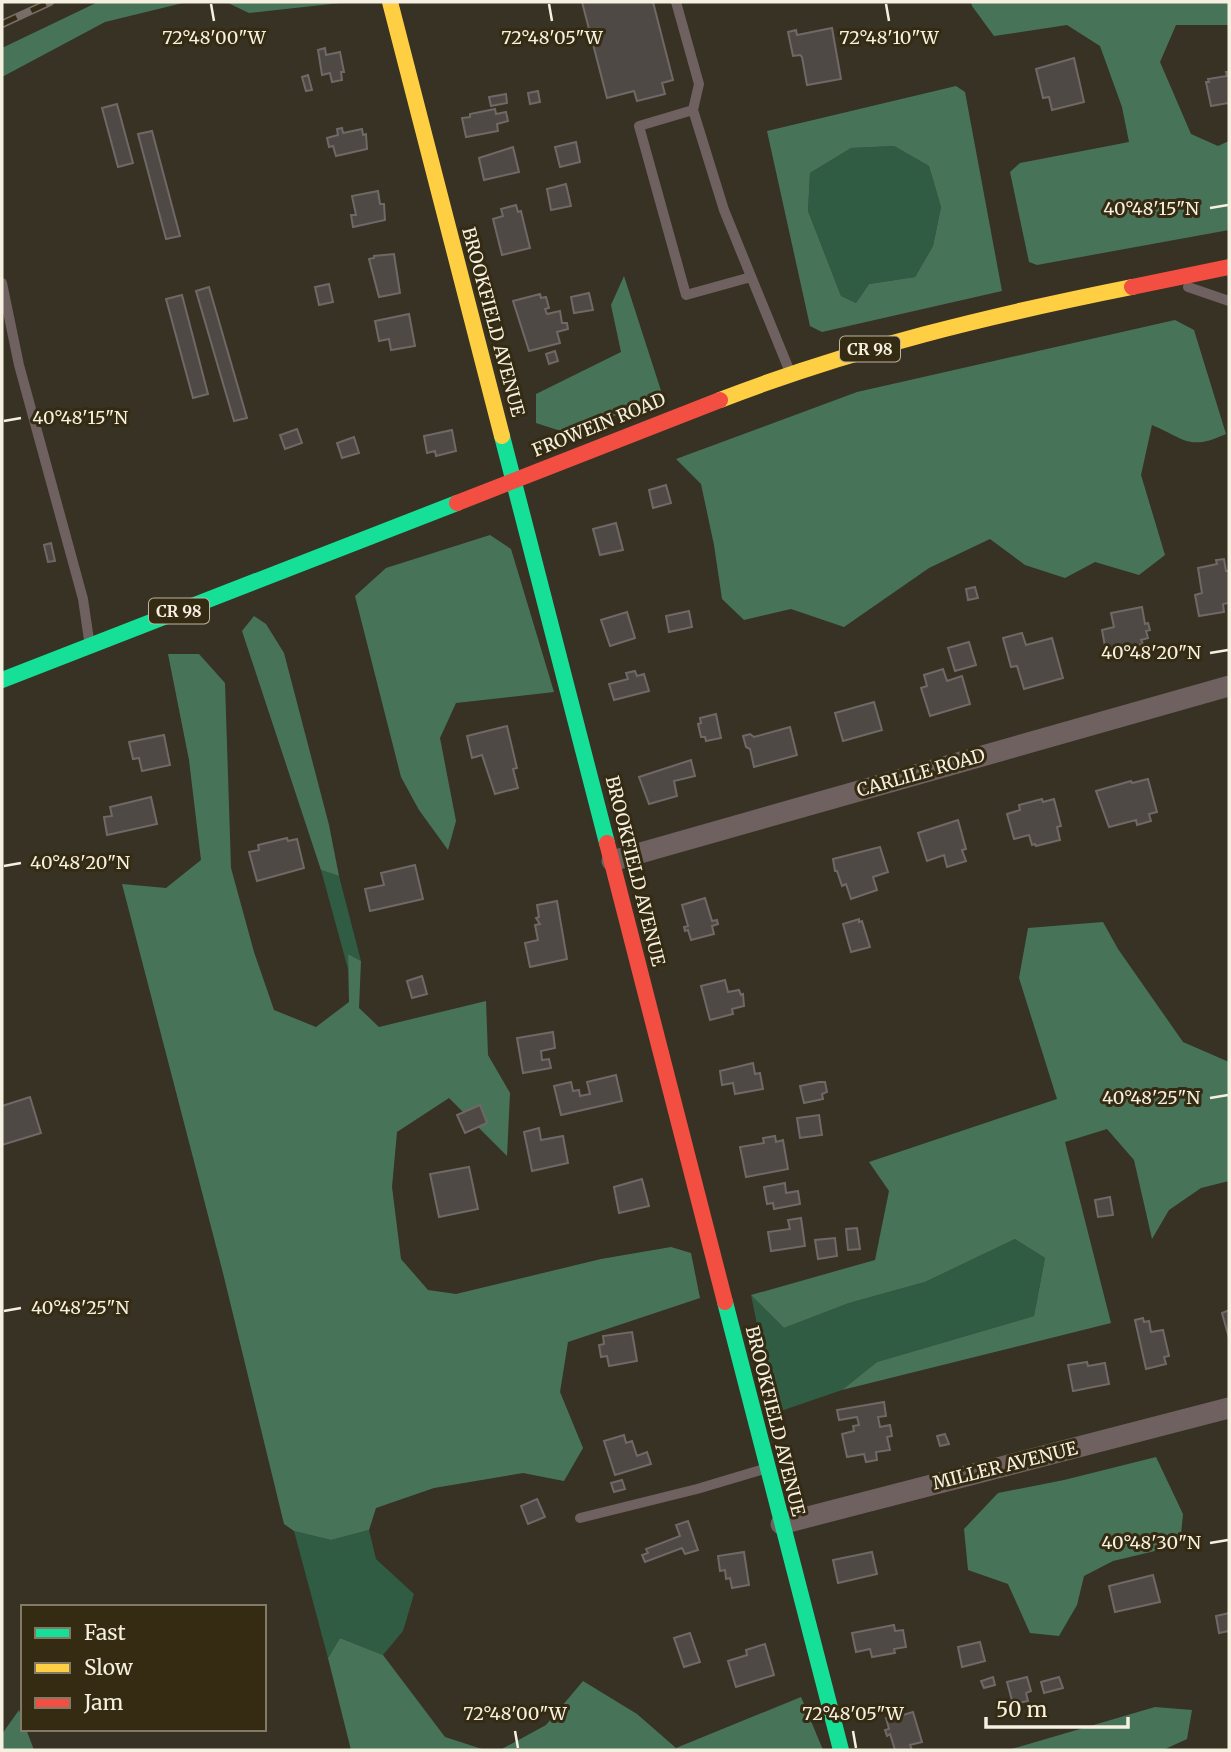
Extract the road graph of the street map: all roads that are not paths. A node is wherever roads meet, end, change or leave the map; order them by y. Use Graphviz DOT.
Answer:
graph roads {
  1 [pos="390,2"];
  2 [pos="676,2"];
  3 [pos="693,110"];
  4 [pos="1229,267"];
  5 [pos="751,277"];
  6 [pos="1162,280"];
  7 [pos="2,283"];
  8 [pos="1229,300"];
  9 [pos="791,374"];
  10 [pos="514,480"];
  11 [pos="90,646"];
  12 [pos="2,680"];
  13 [pos="1229,686"];
  14 [pos="612,861"];
  15 [pos="1229,1408"];
  16 [pos="767,1468"];
  17 [pos="580,1518"];
  18 [pos="781,1524"];
  19 [pos="841,1750"];
  1 -- 10 [label="main road, BROOKFIELD AVENUE"];
  2 -- 3 [label="lane"];
  3 -- 5 [label="lane"];
  3 -- 5 [label="lane"];
  4 -- 6 [label="main road, FROWEIN ROAD / CR 98"];
  5 -- 9 [label="lane"];
  6 -- 8 [label="lane"];
  6 -- 9 [label="main road, FROWEIN ROAD / CR 98"];
  7 -- 11 [label="lane"];
  9 -- 10 [label="main road, FROWEIN ROAD / CR 98"];
  10 -- 11 [label="main road, FROWEIN ROAD / CR 98"];
  10 -- 14 [label="main road, BROOKFIELD AVENUE"];
  11 -- 12 [label="main road, FROWEIN ROAD / CR 98"];
  13 -- 14 [label="street, CARLILE ROAD"];
  14 -- 16 [label="main road, BROOKFIELD AVENUE"];
  15 -- 18 [label="street, MILLER AVENUE"];
  16 -- 17 [label="lane"];
  16 -- 18 [label="main road, BROOKFIELD AVENUE"];
  18 -- 19 [label="main road, BROOKFIELD AVENUE"];
}
